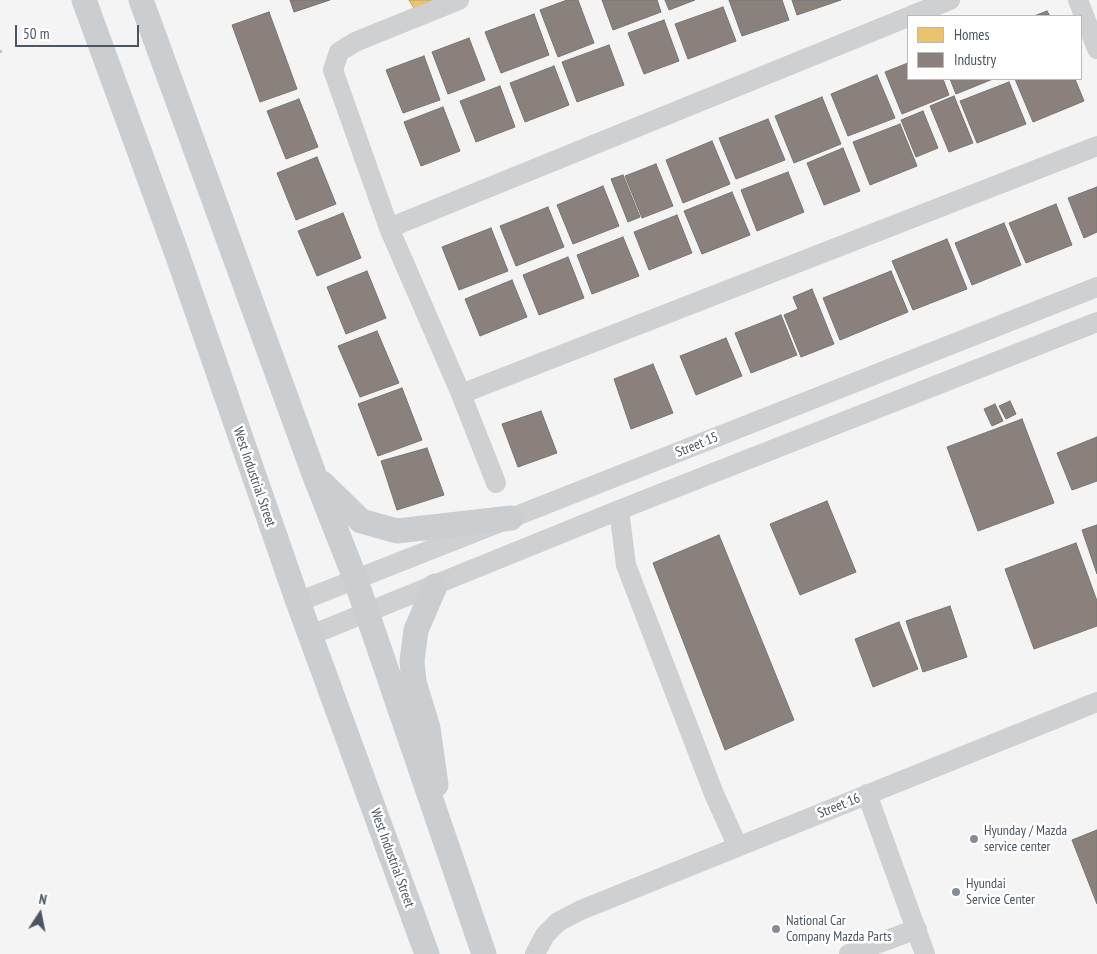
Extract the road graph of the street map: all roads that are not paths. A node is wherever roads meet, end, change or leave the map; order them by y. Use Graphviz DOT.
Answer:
graph roads {
  1 [pos="84,0"];
  2 [pos="141,0"];
  3 [pos="459,0"];
  4 [pos="950,0"];
  5 [pos="1078,0"];
  6 [pos="914,15"];
  7 [pos="907,18"];
  8 [pos="1097,49"];
  9 [pos="1097,146"];
  10 [pos="389,228"];
  11 [pos="1097,287"];
  12 [pos="1097,322"];
  13 [pos="461,394"];
  14 [pos="314,474"];
  15 [pos="496,483"];
  16 [pos="619,510"];
  17 [pos="512,518"];
  18 [pos="355,578"];
  19 [pos="435,586"];
  20 [pos="298,602"];
  21 [pos="367,612"];
  22 [pos="311,635"];
  23 [pos="1097,702"];
  24 [pos="868,794"];
  25 [pos="440,832"];
  26 [pos="738,847"];
  27 [pos="917,928"];
  28 [pos="427,954"];
  29 [pos="484,954"];
  30 [pos="535,954"];
  31 [pos="849,954"];
  32 [pos="925,954"];
  1 -- 20 [label="main road, West Industrial Street"];
  2 -- 14 [label="main road"];
  3 -- 10 [label="street"];
  4 -- 6 [label="street"];
  5 -- 8 [label="street"];
  7 -- 10 [label="street"];
  9 -- 13 [label="street"];
  10 -- 13 [label="street"];
  11 -- 17 [label="street, Street 15"];
  12 -- 16 [label="street"];
  13 -- 15 [label="street"];
  14 -- 17 [label="main road"];
  14 -- 18 [label="main road"];
  16 -- 19 [label="street"];
  16 -- 26 [label="street"];
  17 -- 18 [label="street, Street 15"];
  18 -- 20 [label="street, Street 15"];
  18 -- 21 [label="main road"];
  19 -- 21 [label="street"];
  19 -- 25 [label="main road"];
  20 -- 22 [label="main road, West Industrial Street"];
  21 -- 22 [label="street"];
  21 -- 25 [label="main road"];
  22 -- 28 [label="main road, West Industrial Street"];
  23 -- 24 [label="street, Street 16"];
  24 -- 26 [label="street, Street 16"];
  24 -- 27 [label="street"];
  25 -- 29 [label="main road"];
  26 -- 30 [label="street, Street 16"];
  27 -- 31 [label="street"];
  27 -- 32 [label="street"];
}
